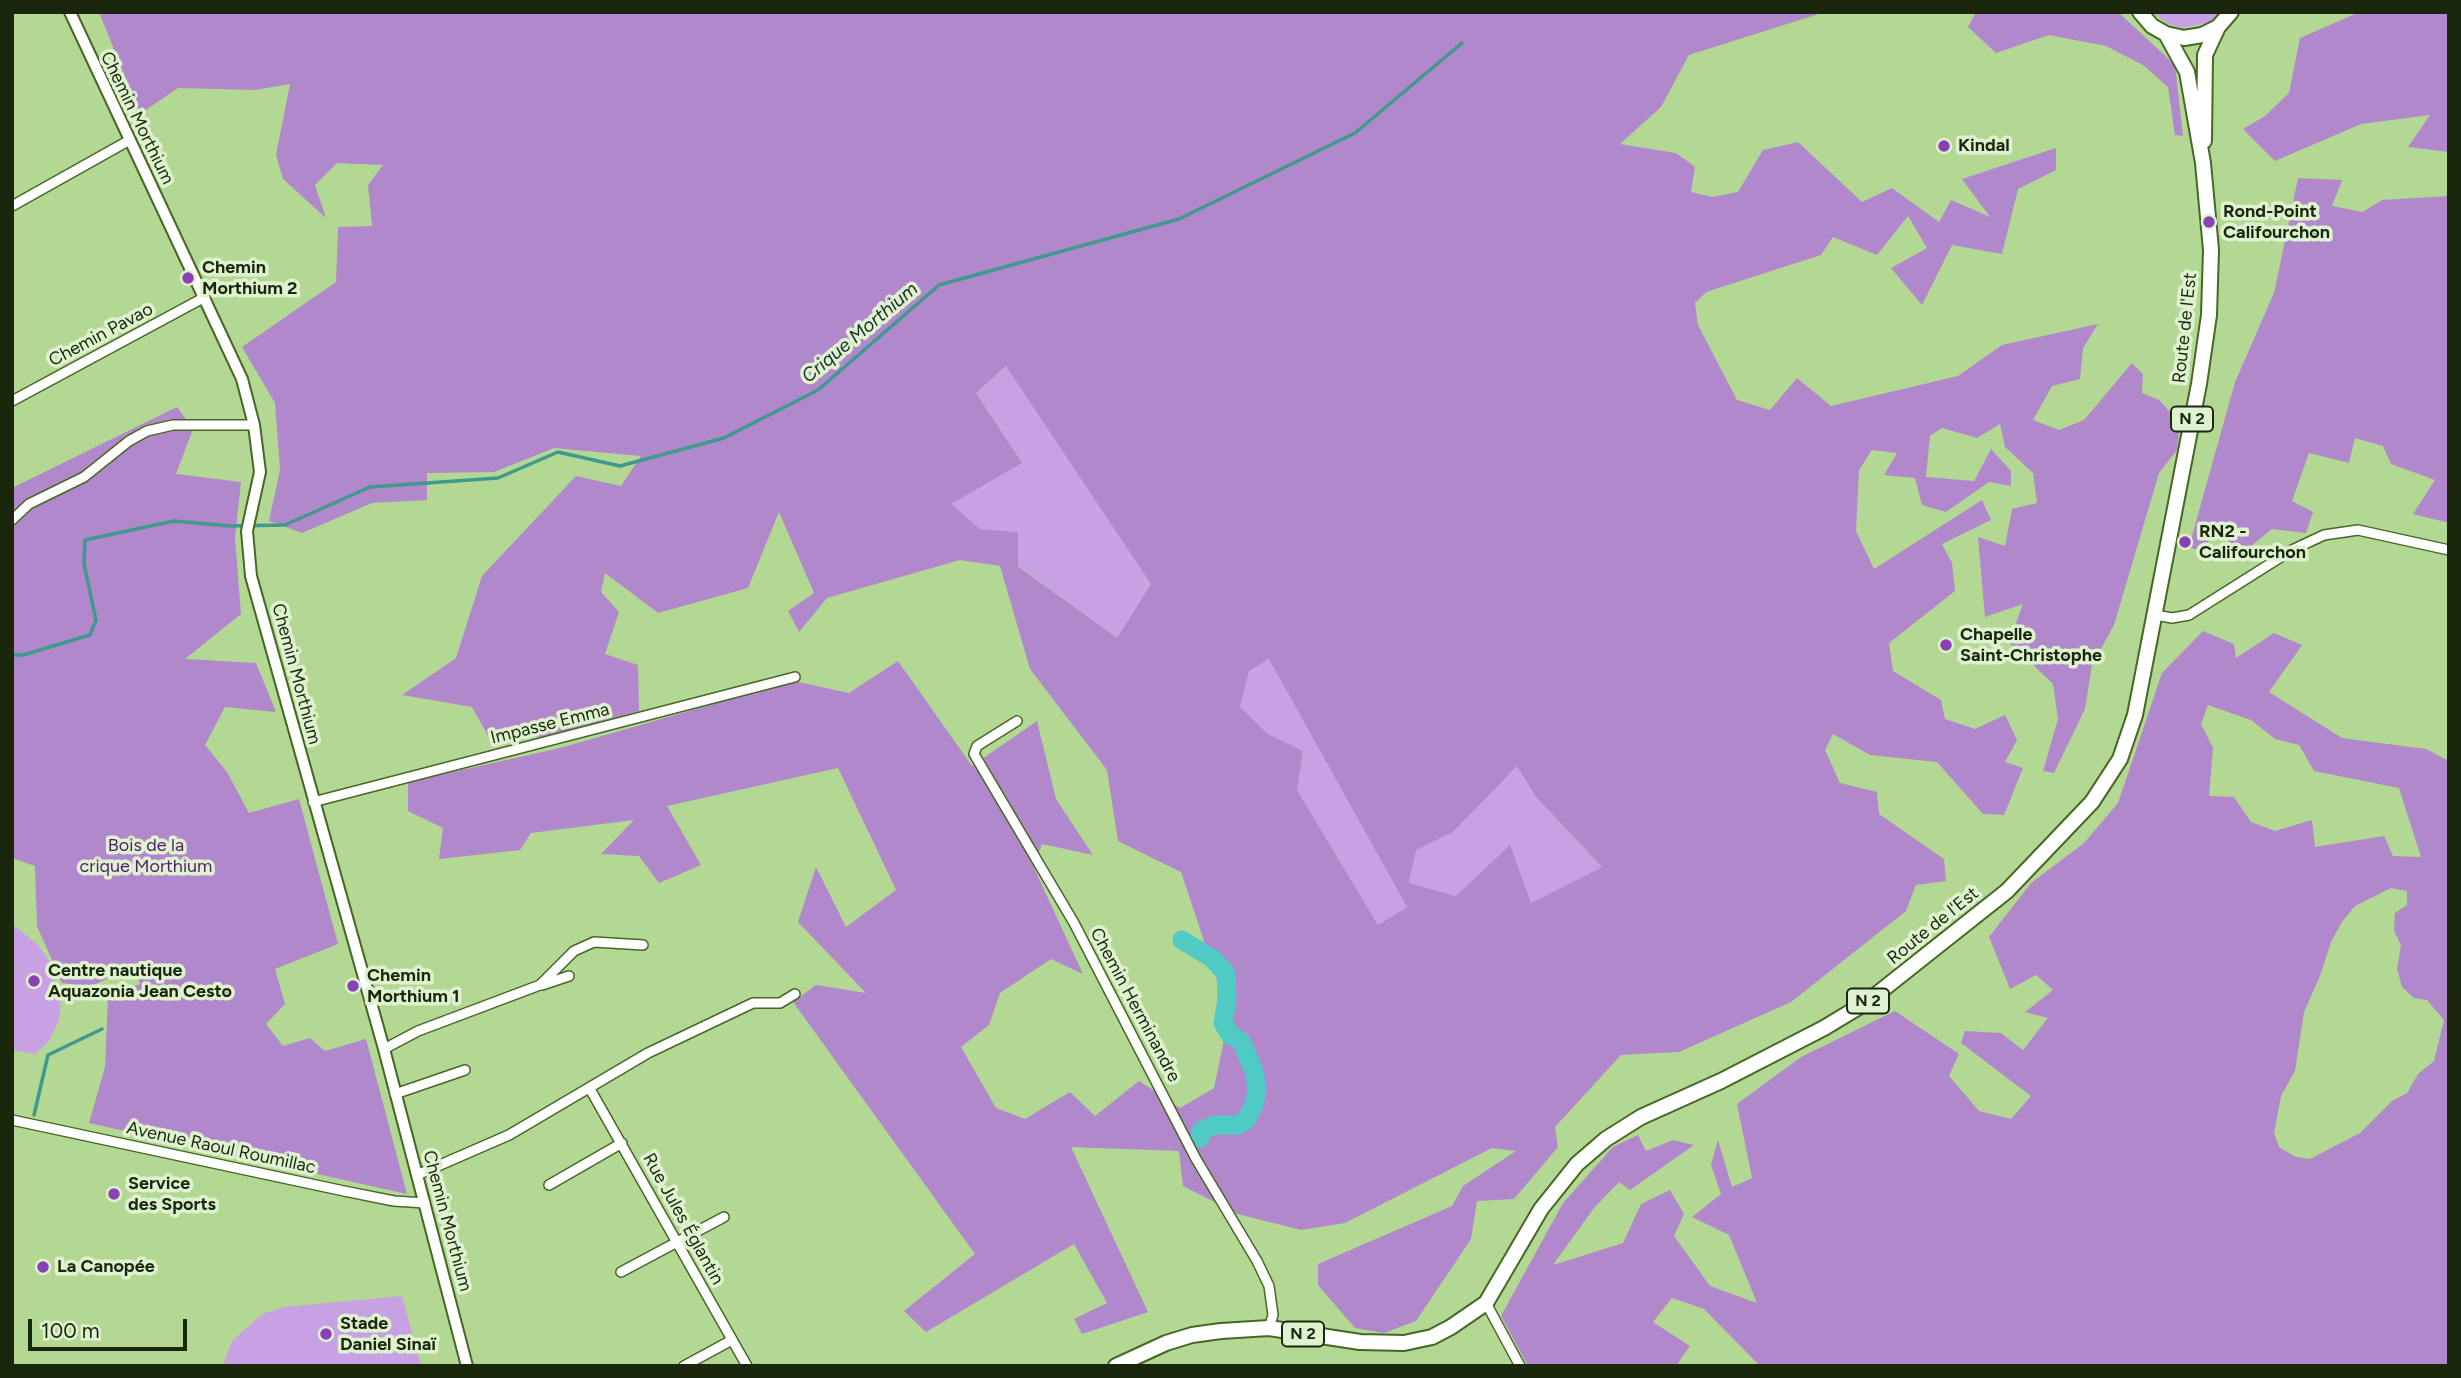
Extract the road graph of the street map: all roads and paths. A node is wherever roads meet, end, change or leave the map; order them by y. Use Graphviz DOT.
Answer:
graph roads {
  1 [pos="70,12"];
  2 [pos="2140,12"];
  3 [pos="2228,17"];
  4 [pos="2166,34"];
  5 [pos="128,141"];
  6 [pos="2203,163"];
  7 [pos="12,206"];
  8 [pos="205,297"];
  9 [pos="12,401"];
  10 [pos="254,425"];
  11 [pos="12,520"];
  12 [pos="2449,550"];
  13 [pos="2155,615"];
  14 [pos="795,677"];
  15 [pos="1017,720"];
  16 [pos="313,802"];
  17 [pos="643,945"];
  18 [pos="569,976"];
  19 [pos="540,985"];
  20 [pos="795,994"];
  21 [pos="384,1049"];
  22 [pos="465,1070"];
  23 [pos="590,1089"];
  24 [pos="395,1094"];
  25 [pos="12,1120"];
  26 [pos="622,1143"];
  27 [pos="417,1175"];
  28 [pos="549,1185"];
  29 [pos="425,1203"];
  30 [pos="724,1217"];
  31 [pos="677,1243"];
  32 [pos="621,1272"];
  33 [pos="1486,1303"];
  34 [pos="1269,1328"];
  35 [pos="732,1340"];
  36 [pos="467,1366"];
  37 [pos="684,1366"];
  38 [pos="747,1366"];
  39 [pos="1116,1366"];
  40 [pos="1520,1366"];
  1 -- 5 [label="street, Chemin Morthium"];
  2 -- 4 [label="main road, N 2"];
  3 -- 4 [label="main road, N 2"];
  3 -- 6 [label="main road, Route de l'Est / N 2"];
  4 -- 6 [label="main road, Route de l'Est / N 2"];
  5 -- 7 [label="street"];
  5 -- 8 [label="street, Chemin Morthium"];
  6 -- 13 [label="main road, Route de l'Est / N 2"];
  8 -- 9 [label="street, Chemin Pavao"];
  8 -- 10 [label="street, Chemin Morthium"];
  10 -- 11 [label="street"];
  10 -- 16 [label="street, Chemin Morthium"];
  12 -- 13 [label="street"];
  13 -- 33 [label="main road, Route de l'Est / N 2"];
  14 -- 16 [label="street, Impasse Emma"];
  15 -- 34 [label="street, Chemin Herminandre"];
  16 -- 21 [label="street, Chemin Morthium"];
  17 -- 19 [label="street"];
  18 -- 19 [label="street"];
  19 -- 21 [label="street"];
  20 -- 23 [label="street"];
  21 -- 24 [label="street, Chemin Morthium"];
  22 -- 24 [label="street"];
  23 -- 26 [label="street, Rue Jules Églantin"];
  23 -- 27 [label="street"];
  24 -- 27 [label="street, Chemin Morthium"];
  25 -- 29 [label="street, Avenue Raoul Roumillac"];
  26 -- 28 [label="street"];
  26 -- 31 [label="street, Rue Jules Églantin"];
  27 -- 29 [label="street, Chemin Morthium"];
  29 -- 36 [label="street, Chemin Morthium"];
  30 -- 31 [label="street"];
  31 -- 32 [label="street"];
  31 -- 35 [label="street, Rue Jules Églantin"];
  33 -- 34 [label="main road, Route de l'Est / N 2"];
  33 -- 40 [label="street"];
  34 -- 39 [label="main road, Route de l'Est / N 2"];
  35 -- 37 [label="street"];
  35 -- 38 [label="street, Rue Jules Églantin"];
}
